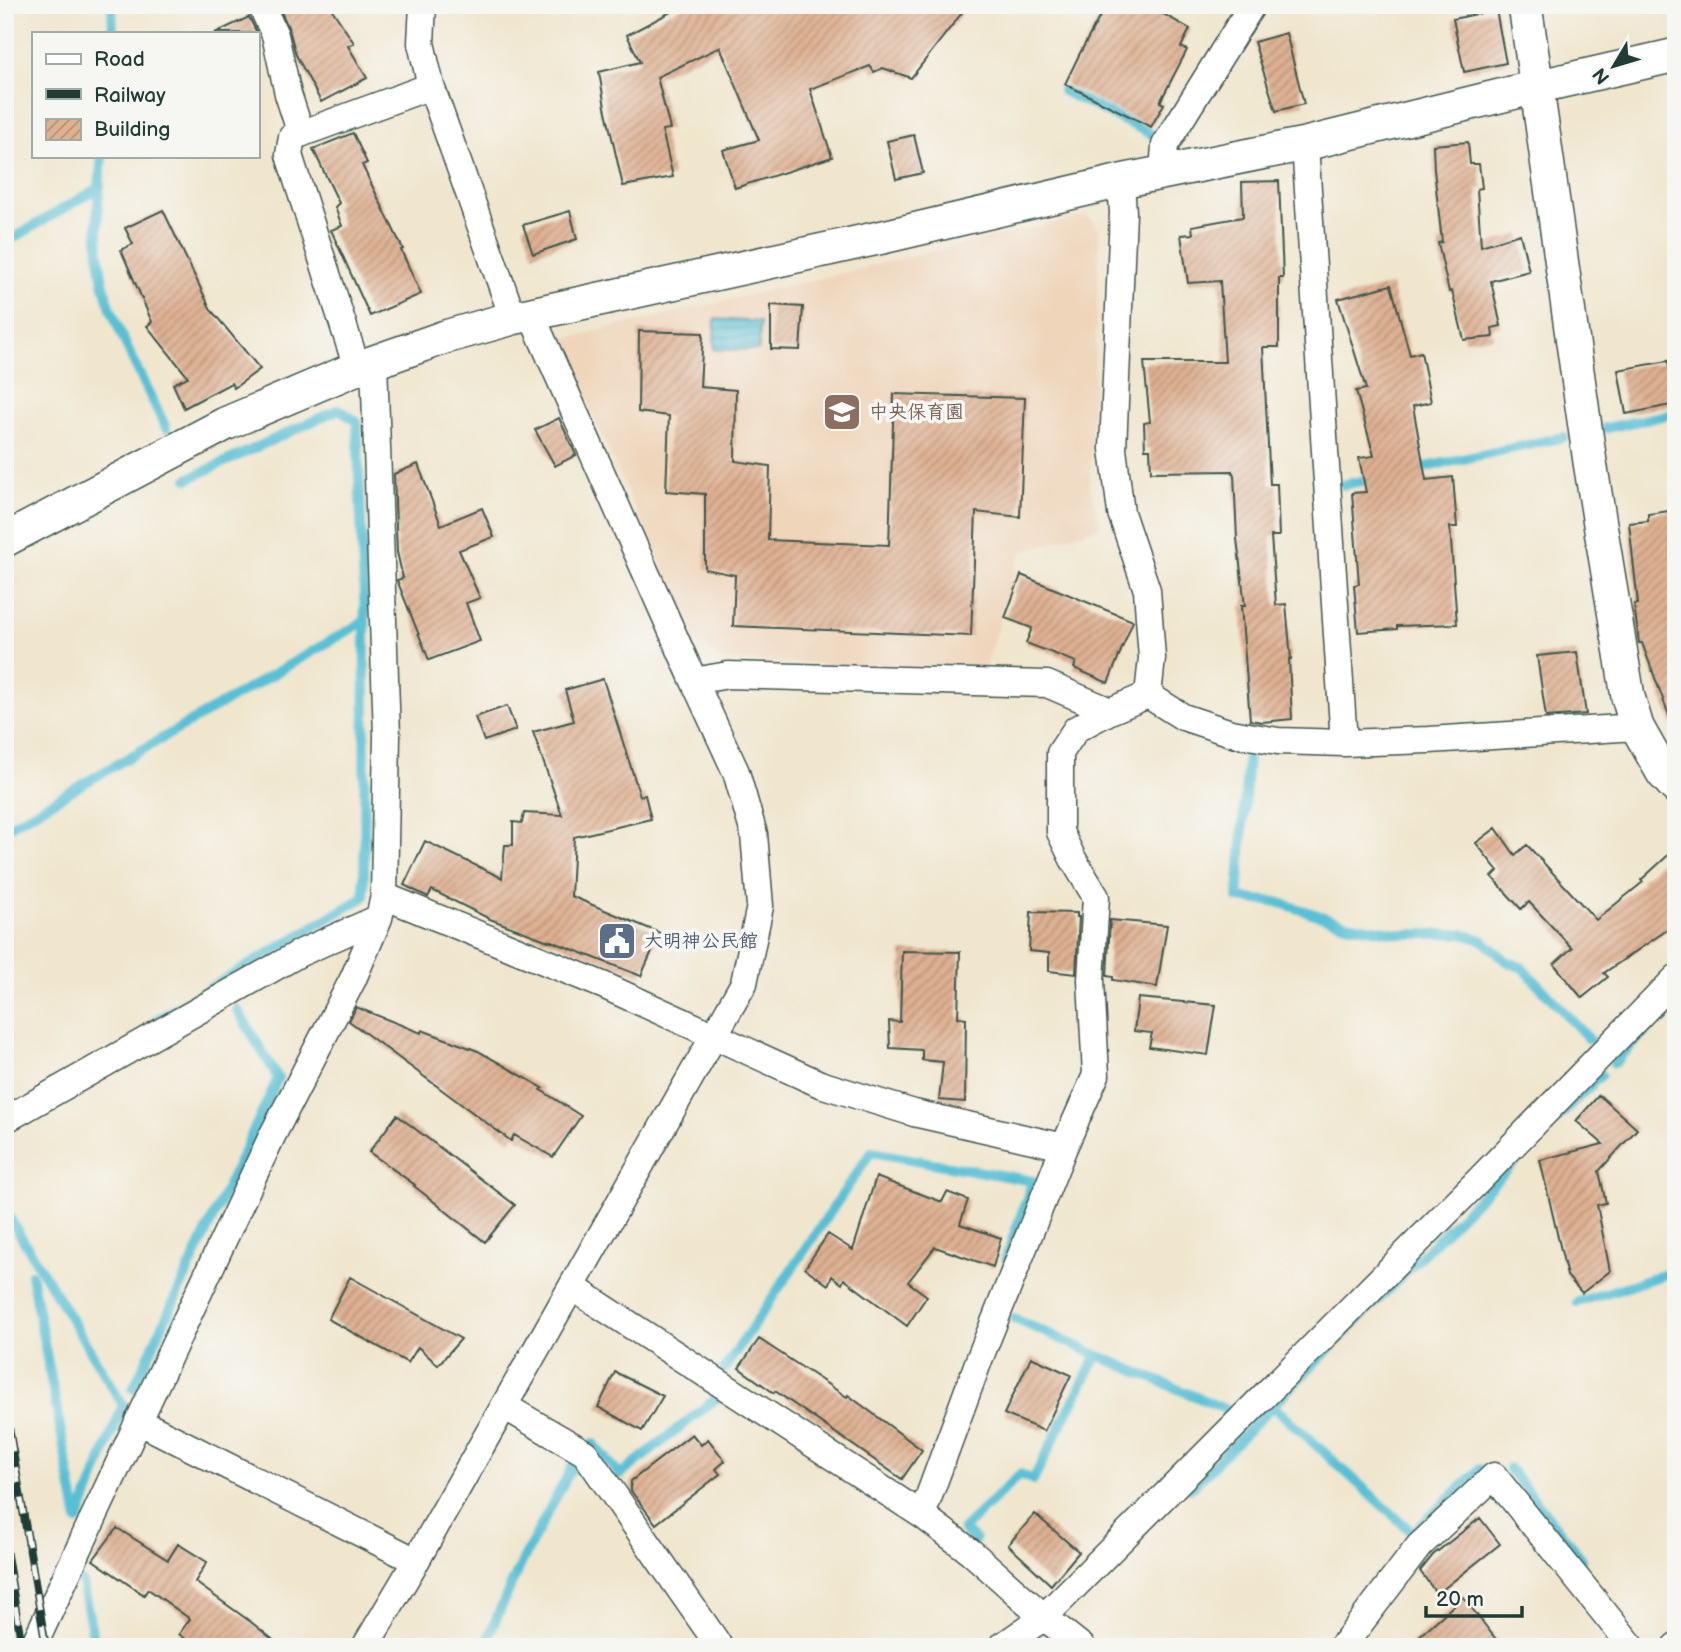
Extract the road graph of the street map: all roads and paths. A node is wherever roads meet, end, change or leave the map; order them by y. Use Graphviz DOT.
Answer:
graph roads {
  1 [pos="261,5"];
  2 [pos="423,5"];
  3 [pos="1252,5"];
  4 [pos="1525,5"];
  5 [pos="1676,55"];
  6 [pos="431,86"];
  7 [pos="1536,87"];
  8 [pos="301,134"];
  9 [pos="1305,144"];
  10 [pos="1163,173"];
  11 [pos="1121,181"];
  12 [pos="522,316"];
  13 [pos="365,365"];
  14 [pos="5,540"];
  15 [pos="694,681"];
  16 [pos="1148,695"];
  17 [pos="1110,711"];
  18 [pos="1637,727"];
  19 [pos="1344,743"];
  20 [pos="1676,787"];
  21 [pos="381,907"];
  22 [pos="1676,978"];
  23 [pos="714,1037"];
  24 [pos="5,1120"];
  25 [pos="1064,1147"];
  26 [pos="572,1287"];
  27 [pos="504,1406"];
  28 [pos="138,1421"];
  29 [pos="922,1515"];
  30 [pos="416,1561"];
  31 [pos="1044,1616"];
  32 [pos="33,1647"];
  33 [pos="365,1647"];
  34 [pos="720,1647"];
  35 [pos="1001,1647"];
  36 [pos="1082,1647"];
  37 [pos="1342,1647"];
  38 [pos="1632,1647"];
  1 -- 8 [label="street"];
  2 -- 6 [label="street"];
  3 -- 10 [label="street"];
  4 -- 7 [label="street"];
  5 -- 7 [label="street"];
  6 -- 8 [label="street"];
  6 -- 12 [label="street"];
  7 -- 9 [label="street"];
  7 -- 18 [label="street"];
  8 -- 13 [label="street"];
  9 -- 10 [label="street"];
  9 -- 19 [label="street"];
  10 -- 11 [label="street"];
  11 -- 12 [label="street"];
  11 -- 16 [label="street"];
  12 -- 13 [label="street"];
  12 -- 15 [label="street"];
  13 -- 14 [label="street"];
  13 -- 21 [label="street"];
  15 -- 17 [label="street"];
  15 -- 23 [label="street"];
  16 -- 17 [label="street"];
  16 -- 19 [label="street"];
  17 -- 25 [label="street"];
  18 -- 19 [label="street"];
  18 -- 20 [label="street"];
  21 -- 23 [label="street"];
  21 -- 24 [label="street"];
  21 -- 28 [label="street"];
  22 -- 31 [label="street"];
  23 -- 25 [label="street"];
  23 -- 26 [label="street"];
  25 -- 29 [label="street"];
  26 -- 27 [label="street"];
  26 -- 29 [label="street"];
  27 -- 30 [label="street"];
  27 -- 34 [label="street"];
  28 -- 30 [label="street"];
  28 -- 32 [label="street"];
  29 -- 31 [label="street"];
  30 -- 33 [label="street"];
  31 -- 35 [label="street"];
  31 -- 36 [label="street"];
  37 -- 38 [label="street"];
}
